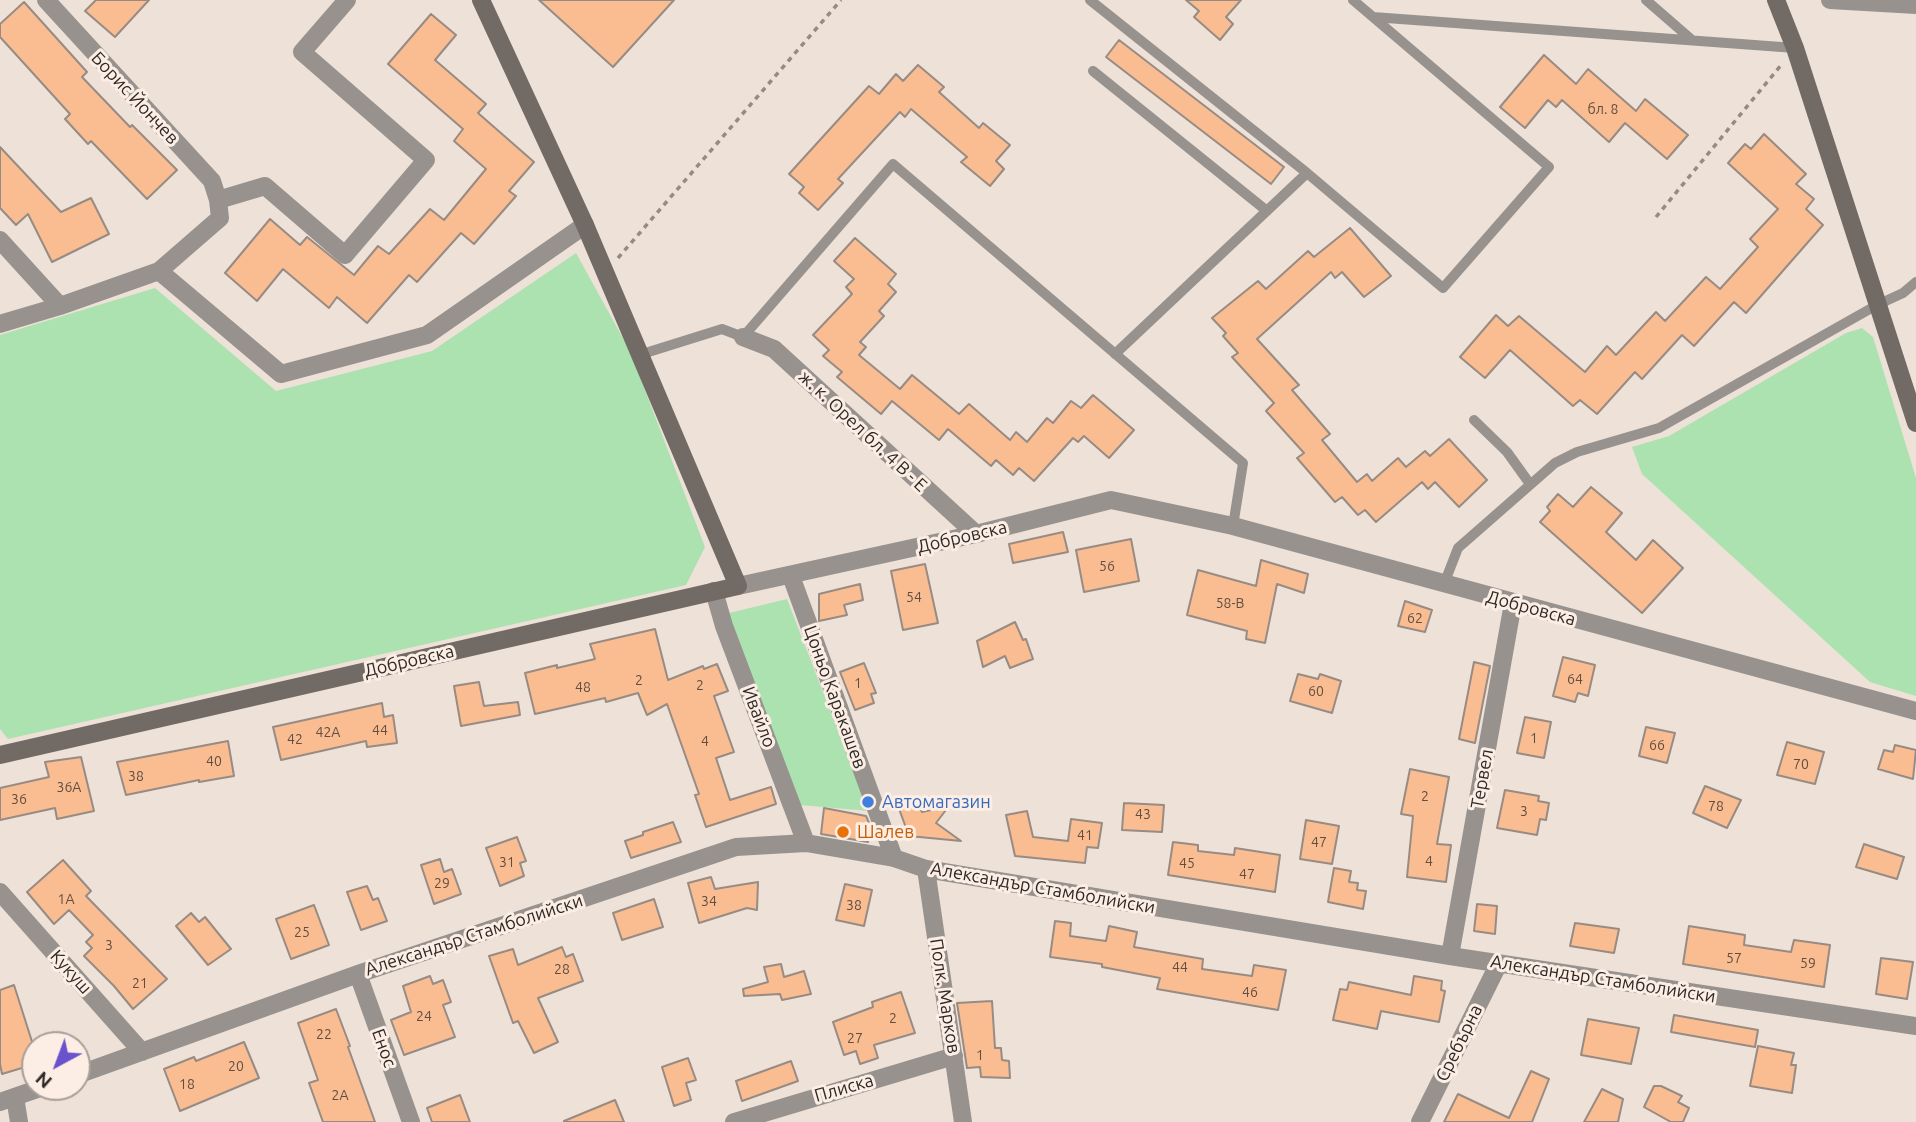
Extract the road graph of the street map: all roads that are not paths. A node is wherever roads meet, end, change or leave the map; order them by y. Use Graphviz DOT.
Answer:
graph roads {
  1 [pos="347,0"];
  2 [pos="1090,0"];
  3 [pos="1353,0"];
  4 [pos="1646,0"];
  5 [pos="1776,0"];
  6 [pos="1830,0"];
  7 [pos="48,1"];
  8 [pos="486,2"];
  9 [pos="1916,5"];
  10 [pos="1373,17"];
  11 [pos="1692,40"];
  12 [pos="1796,48"];
  13 [pos="1093,71"];
  14 [pos="1307,173"];
  15 [pos="218,201"];
  16 [pos="1267,211"];
  17 [pos="585,225"];
  18 [pos="0,240"];
  19 [pos="159,271"];
  20 [pos="1916,282"];
  21 [pos="1877,305"];
  22 [pos="60,306"];
  23 [pos="0,324"];
  24 [pos="743,337"];
  25 [pos="1115,354"];
  26 [pos="639,355"];
  27 [pos="1474,419"];
  28 [pos="1916,423"];
  29 [pos="1530,484"];
  30 [pos="1233,526"];
  31 [pos="976,534"];
  32 [pos="791,576"];
  33 [pos="1444,584"];
  34 [pos="738,586"];
  35 [pos="714,591"];
  36 [pos="1513,603"];
  37 [pos="1916,711"];
  38 [pos="2,752"];
  39 [pos="806,843"];
  40 [pos="894,858"];
  41 [pos="926,869"];
  42 [pos="0,892"];
  43 [pos="1450,956"];
  44 [pos="1499,963"];
  45 [pos="358,974"];
  46 [pos="1916,1026"];
  47 [pos="142,1052"];
  48 [pos="954,1056"];
  49 [pos="91,1070"];
  50 [pos="8,1099"];
  51 [pos="19,1122"];
  52 [pos="411,1122"];
  53 [pos="734,1122"];
  54 [pos="963,1122"];
  55 [pos="1420,1122"];
  1 -- 15 [label="street"];
  2 -- 14 [label="lane"];
  3 -- 10 [label="lane"];
  4 -- 11 [label="lane"];
  5 -- 12 [label="street"];
  6 -- 9 [label="street"];
  7 -- 15 [label="street, Борис Йончев"];
  8 -- 17 [label="street"];
  10 -- 11 [label="lane"];
  10 -- 14 [label="lane"];
  11 -- 12 [label="lane"];
  12 -- 21 [label="street"];
  13 -- 16 [label="lane"];
  14 -- 16 [label="lane"];
  15 -- 19 [label="street"];
  16 -- 25 [label="lane"];
  17 -- 19 [label="street"];
  17 -- 26 [label="street"];
  18 -- 22 [label="street"];
  19 -- 22 [label="street"];
  20 -- 21 [label="lane"];
  21 -- 28 [label="street"];
  21 -- 29 [label="lane"];
  22 -- 23 [label="street"];
  24 -- 25 [label="lane"];
  24 -- 26 [label="lane"];
  24 -- 31 [label="street, ж. к. Орел бл. 4 В - Е"];
  25 -- 30 [label="lane"];
  26 -- 34 [label="street"];
  27 -- 29 [label="lane"];
  29 -- 33 [label="lane"];
  30 -- 31 [label="street, Добровска"];
  30 -- 33 [label="street, Добровска"];
  31 -- 32 [label="street, Добровска"];
  32 -- 34 [label="street, Добровска"];
  32 -- 40 [label="street, Цоньо Каракашев"];
  33 -- 36 [label="street, Добровска"];
  34 -- 35 [label="street, Добровска"];
  35 -- 38 [label="street, Добровска"];
  35 -- 39 [label="street, Ивайло"];
  36 -- 37 [label="street, Добровска"];
  36 -- 43 [label="street, Тервел"];
  39 -- 40 [label="street, Александър Стамболийски"];
  39 -- 45 [label="street, Александър Стамболийски"];
  40 -- 41 [label="street, Александър Стамболийски"];
  41 -- 43 [label="street, Александър Стамболийски"];
  41 -- 48 [label="street, Полк. Марков"];
  42 -- 47 [label="street, Кукуш"];
  43 -- 44 [label="street, Александър Стамболийски"];
  44 -- 46 [label="street, Александър Стамболийски"];
  44 -- 55 [label="street, Сребърна"];
  45 -- 47 [label="street, Александър Стамболийски"];
  45 -- 52 [label="street, Енос"];
  47 -- 49 [label="street, Александър Стамболийски"];
  48 -- 53 [label="street, Плиска"];
  48 -- 54 [label="street, Полк. Марков"];
  50 -- 51 [label="street"];
}
